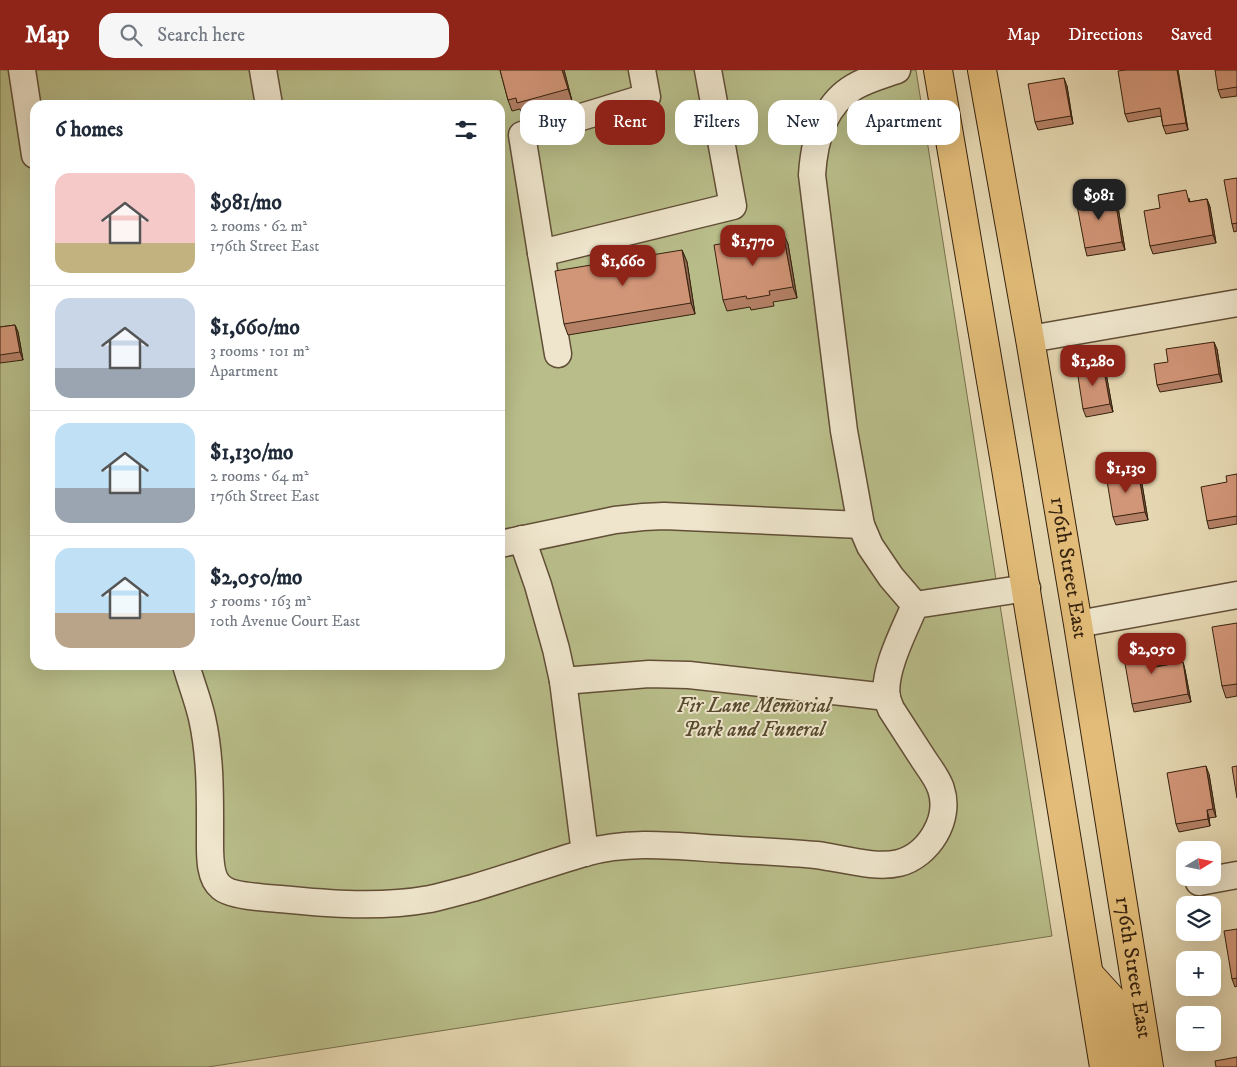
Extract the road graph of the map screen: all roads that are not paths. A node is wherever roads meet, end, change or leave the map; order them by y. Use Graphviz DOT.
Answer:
graph roads {
  1 [pos="22,70"];
  2 [pos="263,70"];
  3 [pos="642,70"];
  4 [pos="708,70"];
  5 [pos="897,70"];
  6 [pos="938,70"];
  7 [pos="982,70"];
  8 [pos="268,100"];
  9 [pos="30,122"];
  10 [pos="541,252"];
  11 [pos="1237,302"];
  12 [pos="1030,339"];
  13 [pos="558,354"];
  14 [pos="861,525"];
  15 [pos="511,542"];
  16 [pos="1027,588"];
  17 [pos="1237,595"];
  18 [pos="915,605"];
  19 [pos="1078,624"];
  20 [pos="187,670"];
  21 [pos="563,680"];
  22 [pos="887,697"];
  23 [pos="585,852"];
  24 [pos="1237,875"];
  25 [pos="1221,878"];
  26 [pos="1089,972"];
  27 [pos="1104,1067"];
  28 [pos="1126,1067"];
  29 [pos="1149,1067"];
  1 -- 9 [label="street"];
  2 -- 8 [label="street"];
  3 -- 10 [label="street"];
  4 -- 10 [label="street"];
  5 -- 14 [label="street"];
  6 -- 16 [label="main road, 176th Street East"];
  7 -- 12 [label="main road, 176th Street East"];
  10 -- 13 [label="street"];
  11 -- 12 [label="street"];
  12 -- 19 [label="main road, 176th Street East"];
  14 -- 15 [label="street"];
  14 -- 18 [label="street"];
  15 -- 21 [label="street"];
  16 -- 18 [label="street"];
  16 -- 26 [label="main road, 176th Street East"];
  17 -- 19 [label="street"];
  18 -- 22 [label="street"];
  19 -- 29 [label="main road, 176th Street East"];
  20 -- 23 [label="street"];
  21 -- 22 [label="street"];
  21 -- 23 [label="street"];
  22 -- 23 [label="street"];
  24 -- 25 [label="street"];
  26 -- 27 [label="main road, 176th Street East"];
  26 -- 28 [label="main road"];
}
